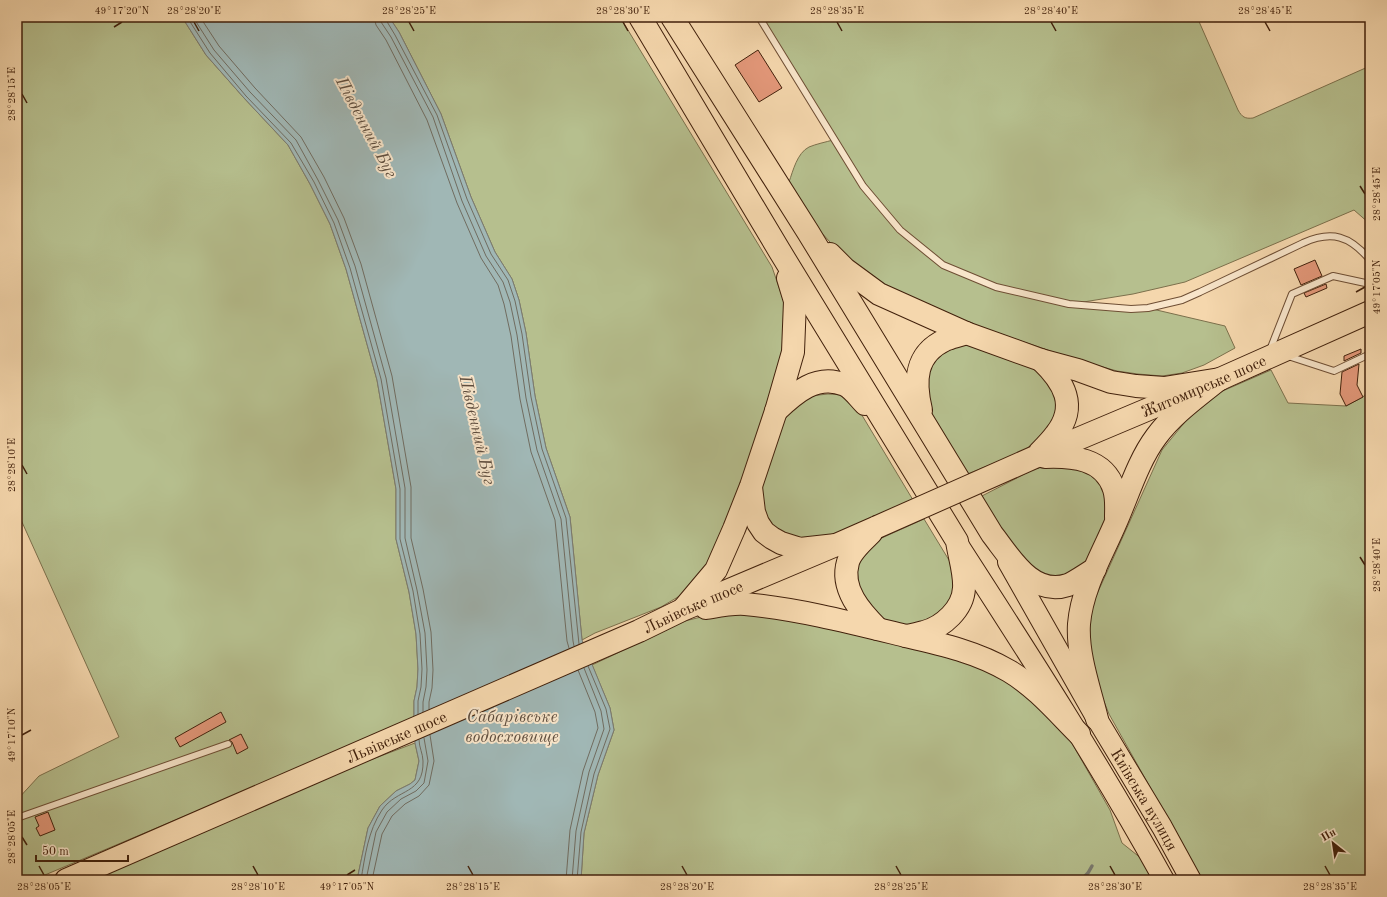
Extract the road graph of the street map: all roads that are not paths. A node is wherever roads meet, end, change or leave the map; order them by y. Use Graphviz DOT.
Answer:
graph roads {
  1 [pos="640,17"];
  2 [pos="672,17"];
  3 [pos="760,17"];
  4 [pos="808,232"];
  5 [pos="779,250"];
  6 [pos="1370,260"];
  7 [pos="1370,284"];
  8 [pos="1370,312"];
  9 [pos="966,333"];
  10 [pos="1370,354"];
  11 [pos="1273,355"];
  12 [pos="1041,360"];
  13 [pos="1220,379"];
  14 [pos="776,411"];
  15 [pos="924,421"];
  16 [pos="890,431"];
  17 [pos="1036,457"];
  18 [pos="751,486"];
  19 [pos="1116,522"];
  20 [pos="877,527"];
  21 [pos="992,534"];
  22 [pos="956,542"];
  23 [pos="836,545"];
  24 [pos="1095,570"];
  25 [pos="682,610"];
  26 [pos="878,629"];
  27 [pos="906,636"];
  28 [pos="1097,719"];
  29 [pos="1079,734"];
  30 [pos="228,744"];
  31 [pos="17,818"];
  32 [pos="66,880"];
  33 [pos="1164,880"];
  34 [pos="1191,880"];
  1 -- 5 [label="highway"];
  2 -- 4 [label="highway"];
  3 -- 6 [label="lane"];
  4 -- 9 [label="highway"];
  4 -- 15 [label="highway"];
  5 -- 14 [label="highway"];
  5 -- 16 [label="highway"];
  7 -- 11 [label="lane"];
  8 -- 11 [label="highway, Житомирське шосе"];
  9 -- 12 [label="highway"];
  9 -- 15 [label="highway"];
  10 -- 11 [label="lane"];
  11 -- 13 [label="highway, Житомирське шосе"];
  12 -- 13 [label="highway"];
  12 -- 17 [label="highway"];
  13 -- 17 [label="highway, Житомирське шосе"];
  13 -- 19 [label="highway"];
  14 -- 16 [label="highway"];
  14 -- 18 [label="highway"];
  15 -- 21 [label="highway"];
  16 -- 22 [label="highway"];
  17 -- 19 [label="highway"];
  17 -- 20 [label="highway, bridge"];
  18 -- 23 [label="highway"];
  18 -- 25 [label="highway"];
  19 -- 24 [label="highway"];
  20 -- 23 [label="highway, Львівське шосе"];
  20 -- 26 [label="highway"];
  21 -- 24 [label="highway"];
  21 -- 28 [label="main road, Київська вулиця"];
  22 -- 27 [label="highway"];
  22 -- 29 [label="main road, Київська вулиця"];
  23 -- 25 [label="highway, Львівське шосе"];
  24 -- 28 [label="highway"];
  25 -- 26 [label="highway"];
  25 -- 32 [label="highway, Львівське шосе"];
  26 -- 27 [label="highway"];
  27 -- 29 [label="highway"];
  28 -- 34 [label="main road, Київська вулиця"];
  29 -- 33 [label="main road, Київська вулиця"];
  30 -- 31 [label="lane"];
}
